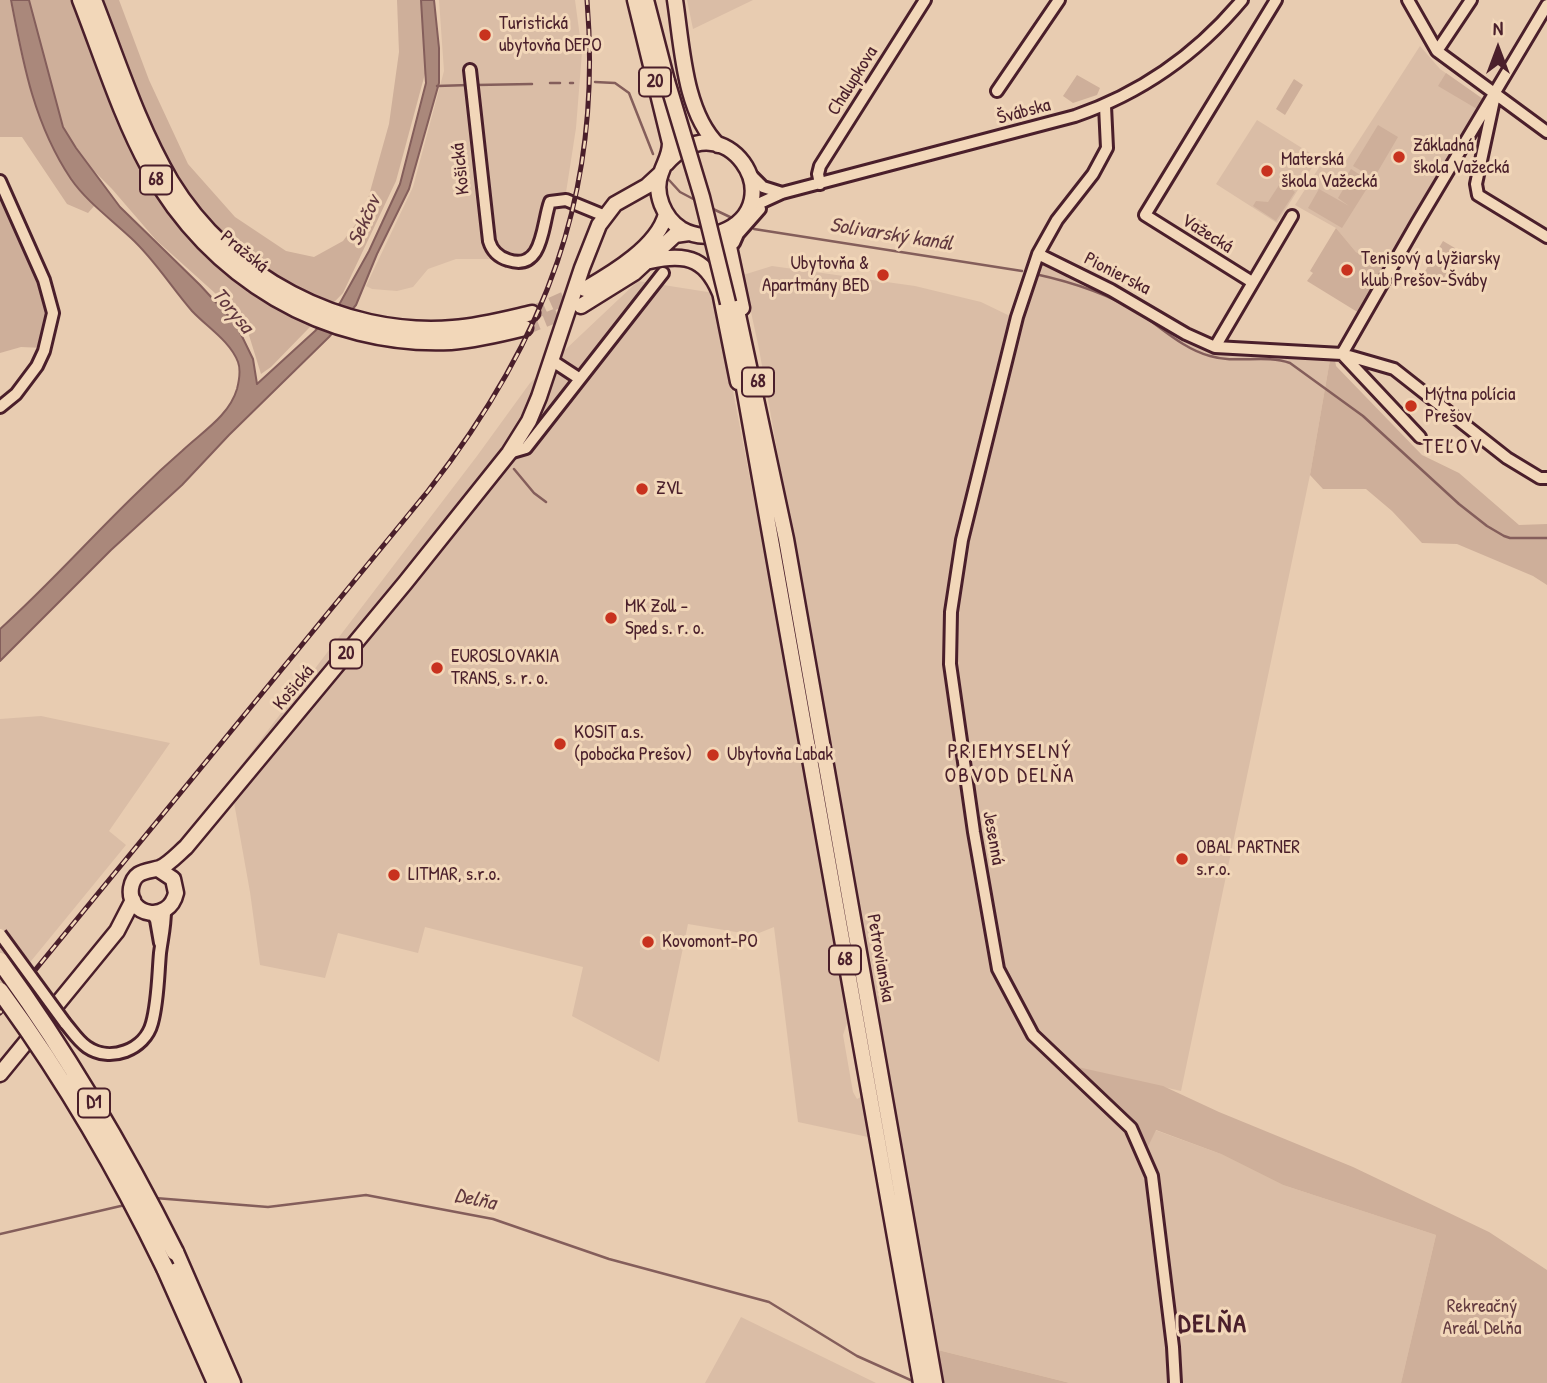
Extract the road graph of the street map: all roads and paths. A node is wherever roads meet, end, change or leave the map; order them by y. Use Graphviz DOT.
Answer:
graph roads {
  1 [pos="80,0"];
  2 [pos="94,0"];
  3 [pos="635,0"];
  4 [pos="646,0"];
  5 [pos="653,0"];
  6 [pos="675,0"];
  7 [pos="926,0"];
  8 [pos="1059,0"];
  9 [pos="1242,0"];
  10 [pos="1276,0"];
  11 [pos="1408,0"];
  12 [pos="1471,0"];
  13 [pos="1547,5"];
  14 [pos="1437,51"];
  15 [pos="471,80"];
  16 [pos="671,80"];
  17 [pos="998,91"];
  18 [pos="1495,94"];
  19 [pos="692,99"];
  20 [pos="1104,106"];
  21 [pos="1474,128"];
  22 [pos="1547,132"];
  23 [pos="1487,136"];
  24 [pos="718,145"];
  25 [pos="684,148"];
  26 [pos="663,169"];
  27 [pos="750,174"];
  28 [pos="0,181"];
  29 [pos="820,184"];
  30 [pos="782,193"];
  31 [pos="632,194"];
  32 [pos="664,211"];
  33 [pos="746,213"];
  34 [pos="605,216"];
  35 [pos="1292,216"];
  36 [pos="734,226"];
  37 [pos="693,234"];
  38 [pos="1547,237"];
  39 [pos="1038,254"];
  40 [pos="650,261"];
  41 [pos="734,267"];
  42 [pos="663,273"];
  43 [pos="1252,282"];
  44 [pos="585,289"];
  45 [pos="729,301"];
  46 [pos="300,305"];
  47 [pos="581,306"];
  48 [pos="531,313"];
  49 [pos="525,328"];
  50 [pos="370,329"];
  51 [pos="1214,347"];
  52 [pos="1342,354"];
  53 [pos="551,360"];
  54 [pos="580,379"];
  55 [pos="0,407"];
  56 [pos="1420,437"];
  57 [pos="509,453"];
  58 [pos="1547,478"];
  59 [pos="780,542"];
  60 [pos="186,848"];
  61 [pos="158,869"];
  62 [pos="173,879"];
  63 [pos="133,900"];
  64 [pos="154,912"];
  65 [pos="117,931"];
  66 [pos="0,934"];
  67 [pos="0,961"];
  68 [pos="0,991"];
  69 [pos="0,1074"];
  70 [pos="928,1381"];
  71 [pos="216,1383"];
  72 [pos="232,1383"];
  73 [pos="1175,1383"];
  1 -- 46 [label="main road, Pražská / 68"];
  2 -- 46 [label="main road, Pražská / 68"];
  3 -- 26 [label="main road, 20"];
  4 -- 16 [label="main road"];
  5 -- 16 [label="main road"];
  6 -- 19 [label="main road, 20"];
  7 -- 29 [label="street, Chalupkova"];
  8 -- 17 [label="street"];
  9 -- 20 [label="street, Švábska"];
  10 -- 43 [label="street, Važecká"];
  11 -- 14 [label="street"];
  12 -- 14 [label="street"];
  13 -- 18 [label="street"];
  14 -- 18 [label="street"];
  15 -- 34 [label="street, Košická"];
  16 -- 45 [label="main road"];
  18 -- 21 [label="street"];
  18 -- 22 [label="street"];
  18 -- 23 [label="street"];
  19 -- 24 [label="main road, 20"];
  19 -- 25 [label="main road"];
  20 -- 29 [label="street, Švábska"];
  20 -- 39 [label="street"];
  21 -- 23 [label="street"];
  21 -- 52 [label="street"];
  23 -- 38 [label="street"];
  24 -- 25 [label="main road"];
  24 -- 27 [label="main road"];
  25 -- 26 [label="main road"];
  26 -- 31 [label="main road, Košická / 20"];
  26 -- 32 [label="main road"];
  27 -- 30 [label="street"];
  27 -- 33 [label="main road"];
  28 -- 55 [label="street"];
  29 -- 30 [label="street, Švábska"];
  30 -- 33 [label="street, Švábska"];
  30 -- 41 [label="street"];
  31 -- 32 [label="main road"];
  31 -- 34 [label="main road, Košická / 20"];
  32 -- 37 [label="main road"];
  32 -- 44 [label="main road"];
  33 -- 36 [label="main road"];
  34 -- 53 [label="main road, Košická / 20"];
  35 -- 43 [label="street"];
  36 -- 37 [label="main road"];
  36 -- 41 [label="main road, 68"];
  37 -- 40 [label="main road"];
  37 -- 45 [label="main road"];
  39 -- 51 [label="street, Pionierska"];
  39 -- 73 [label="street, Jesenná"];
  40 -- 45 [label="main road"];
  40 -- 47 [label="main road"];
  41 -- 59 [label="main road, 68"];
  42 -- 54 [label="street, Košická"];
  43 -- 51 [label="street"];
  45 -- 59 [label="main road"];
  46 -- 50 [label="main road, Pražská / 68"];
  48 -- 50 [label="main road, Pražská / 68"];
  49 -- 50 [label="main road, Pražská / 68"];
  51 -- 52 [label="street, Pionierska"];
  52 -- 56 [label="street"];
  52 -- 58 [label="street, Pionierska"];
  53 -- 54 [label="street"];
  53 -- 57 [label="main road, Košická / 20"];
  54 -- 57 [label="street, Košická"];
  57 -- 60 [label="main road, Košická / 20"];
  59 -- 70 [label="main road, Petrovianska / 68"];
  60 -- 61 [label="main road, Košická / 20"];
  60 -- 62 [label="main road, Košická / 20"];
  61 -- 62 [label="main road"];
  61 -- 63 [label="main road, Košická / 20"];
  62 -- 64 [label="main road, Košická / 20"];
  63 -- 64 [label="main road"];
  63 -- 65 [label="main road, Košická / 20"];
  64 -- 65 [label="main road, Košická / 20"];
  64 -- 66 [label="street, bridge"];
  65 -- 69 [label="main road, Košická / 20"];
  67 -- 72 [label="highway, D1, bridge"];
  68 -- 71 [label="highway, D1, bridge"];
}
